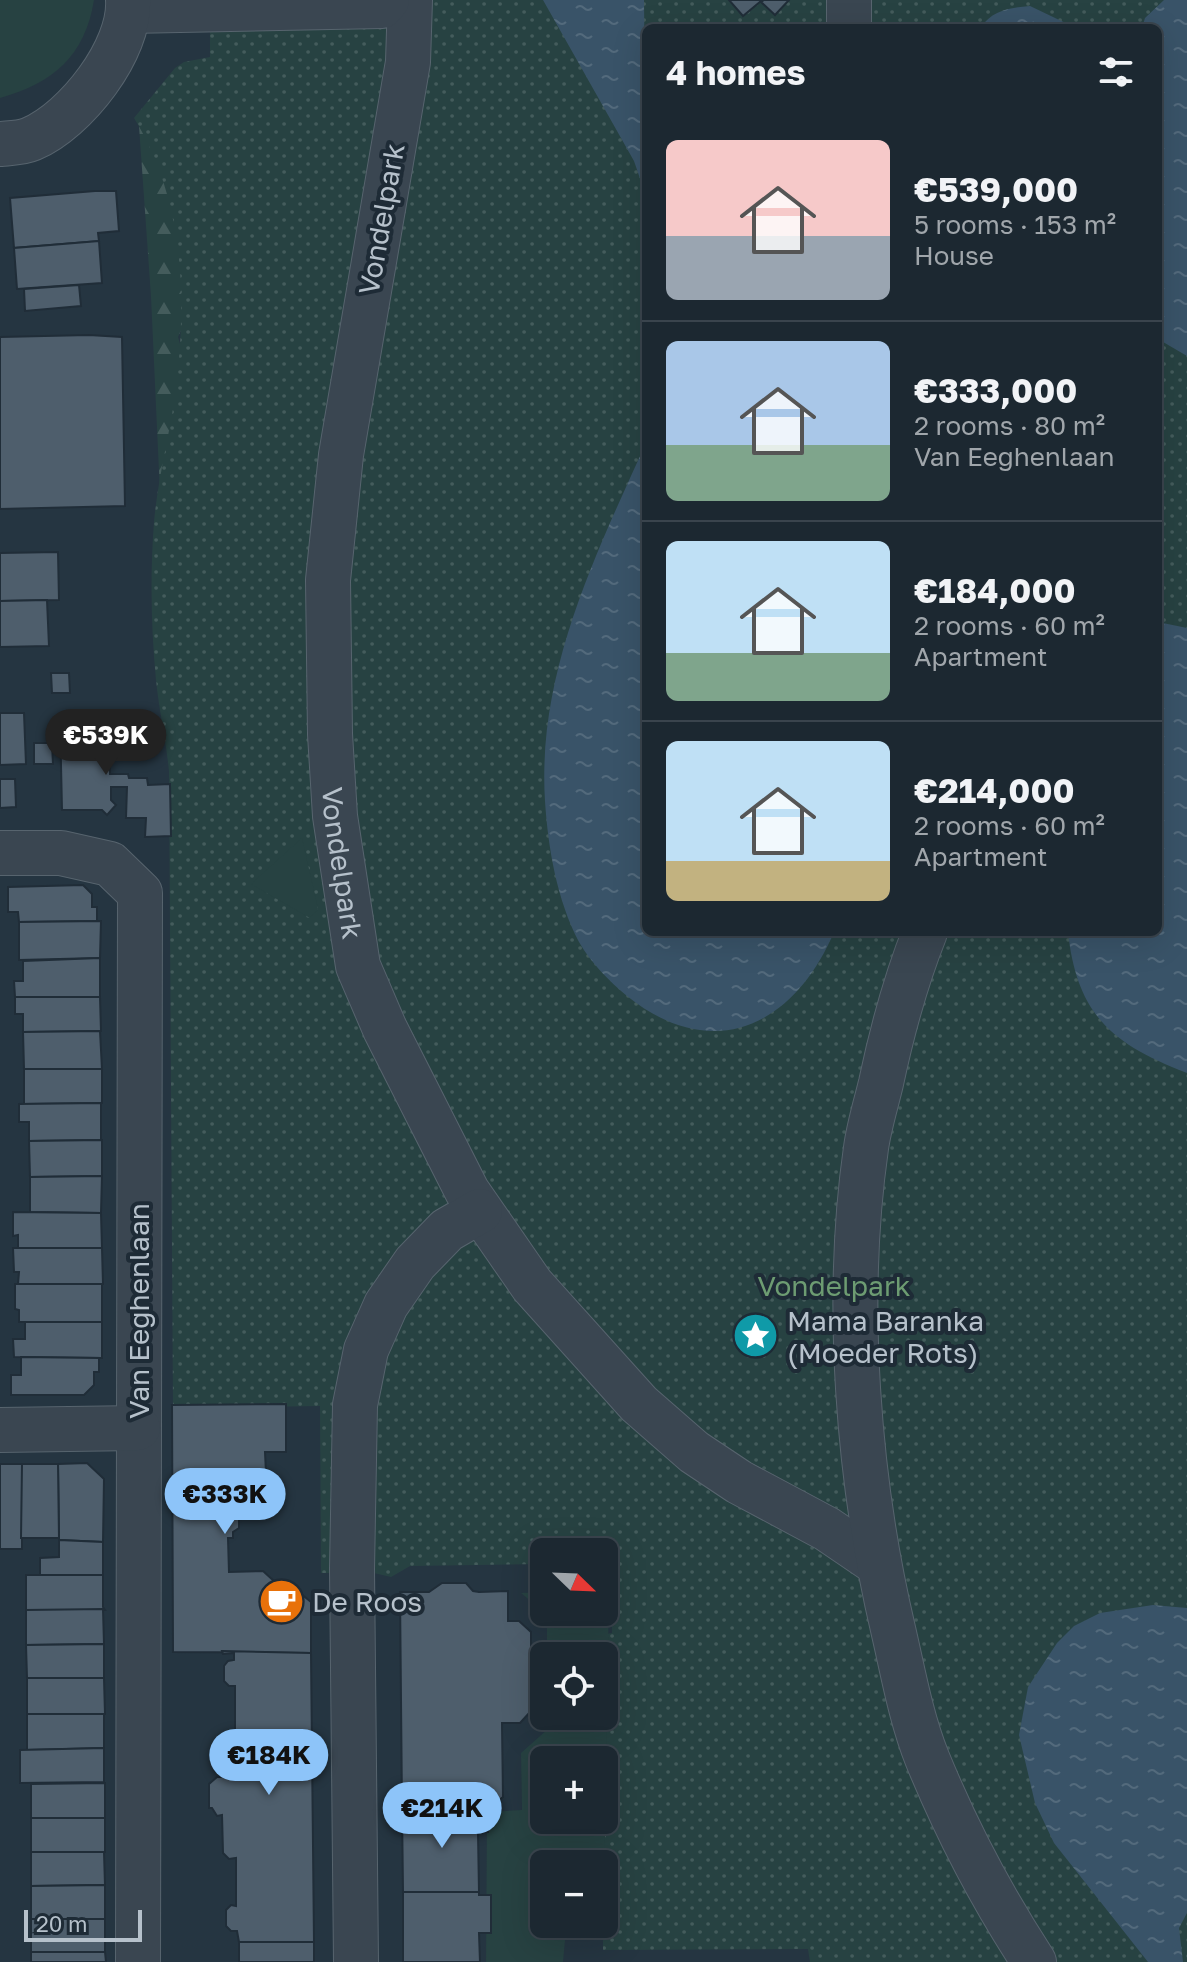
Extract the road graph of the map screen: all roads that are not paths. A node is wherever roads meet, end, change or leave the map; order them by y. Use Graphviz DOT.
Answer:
graph roads {
  1 [pos="387,0"];
  2 [pos="410,0"];
  3 [pos="849,0"];
  4 [pos="129,6"];
  5 [pos="849,24"];
  6 [pos="0,144"];
  7 [pos="0,853"];
  8 [pos="924,936"];
  9 [pos="480,1211"];
  10 [pos="138,1428"];
  11 [pos="0,1430"];
  12 [pos="877,1563"];
  13 [pos="138,1962"];
  14 [pos="356,1962"];
  15 [pos="1034,1962"];
  1 -- 4 [label="street"];
  2 -- 9 [label="street, Vondelpark"];
  3 -- 5 [label="street"];
  4 -- 6 [label="street"];
  7 -- 10 [label="street, Van Eeghenlaan"];
  8 -- 12 [label="street"];
  9 -- 12 [label="street, Vondelpark"];
  9 -- 14 [label="street"];
  10 -- 11 [label="street"];
  10 -- 13 [label="street, Van Eeghenlaan"];
  12 -- 15 [label="street"];
}
